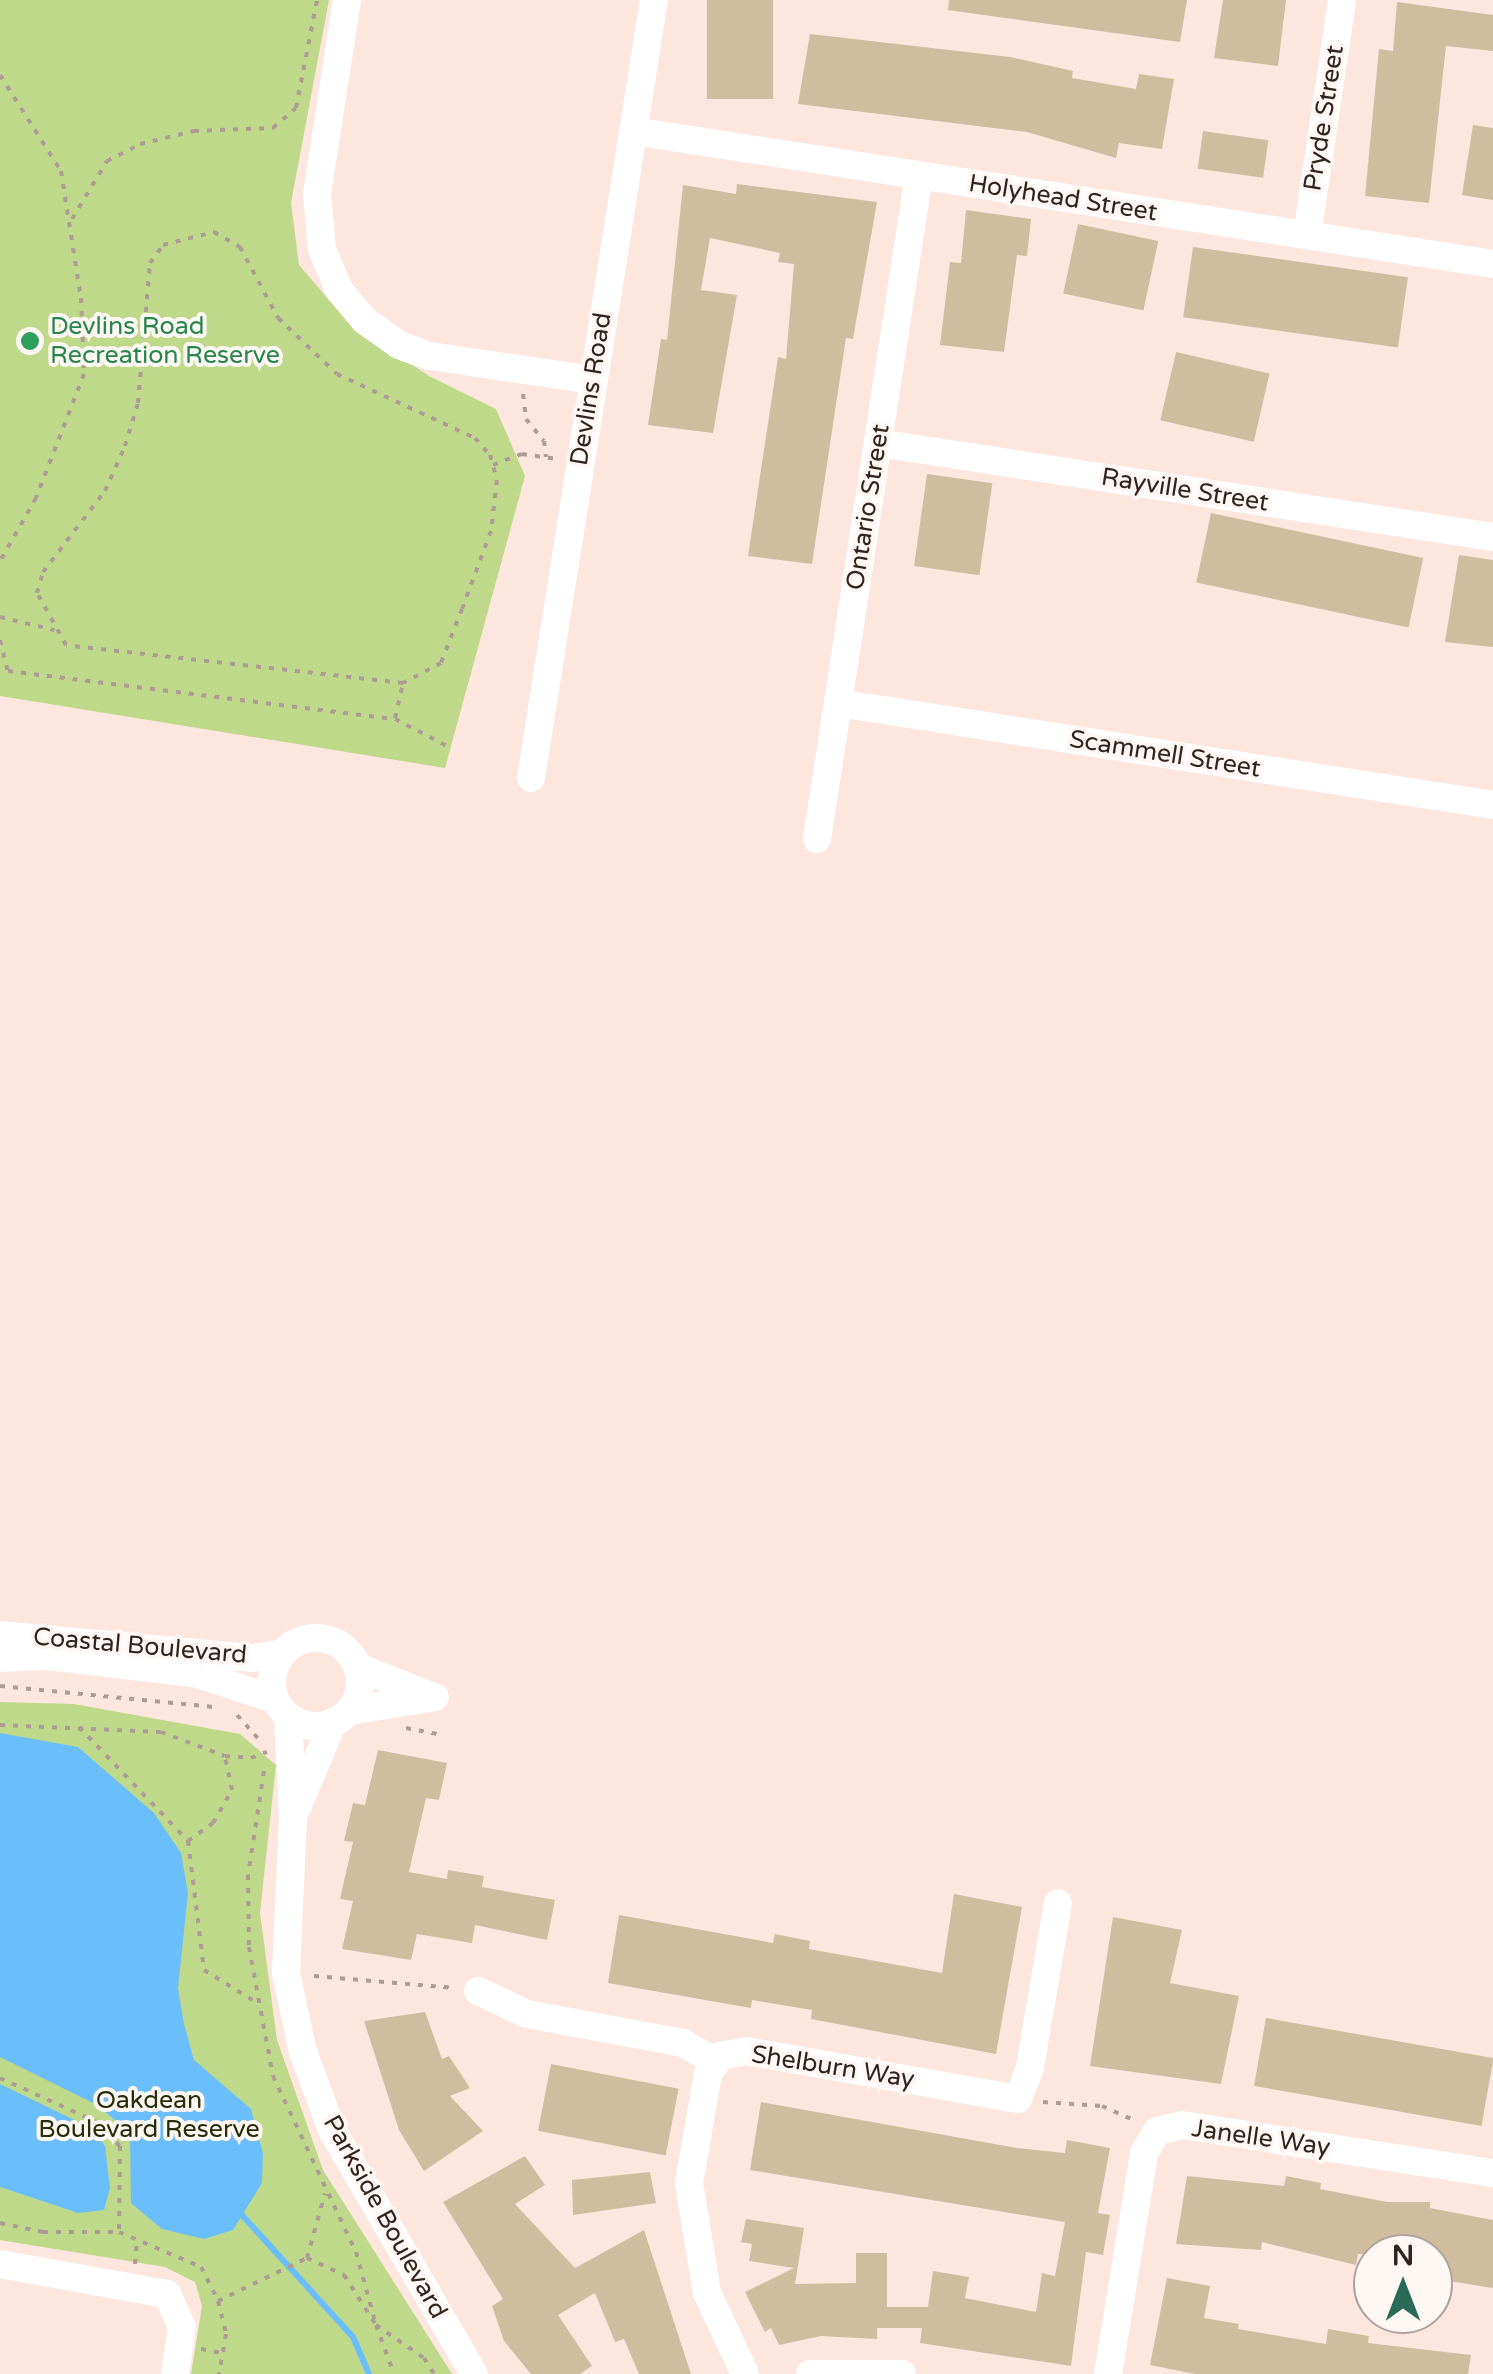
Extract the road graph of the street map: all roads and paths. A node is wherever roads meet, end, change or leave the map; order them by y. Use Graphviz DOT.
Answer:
graph roads {
  1 [pos="317,0"];
  2 [pos="347,0"];
  3 [pos="654,0"];
  4 [pos="1342,0"];
  5 [pos="0,75"];
  6 [pos="633,131"];
  7 [pos="919,176"];
  8 [pos="70,224"];
  9 [pos="1306,235"];
  10 [pos="1493,264"];
  11 [pos="524,370"];
  12 [pos="593,380"];
  13 [pos="878,443"];
  14 [pos="546,457"];
  15 [pos="580,462"];
  16 [pos="493,465"];
  17 [pos="1493,537"];
  18 [pos="0,561"];
  19 [pos="0,617"];
  20 [pos="54,630"];
  21 [pos="0,640"];
  22 [pos="0,670"];
  23 [pos="8,671"];
  24 [pos="403,683"];
  25 [pos="838,703"];
  26 [pos="395,720"];
  27 [pos="447,746"];
  28 [pos="531,778"];
  29 [pos="1493,805"];
  30 [pos="817,839"];
  31 [pos="0,1635"];
  32 [pos="280,1654"];
  33 [pos="0,1658"];
  34 [pos="358,1667"];
  35 [pos="0,1686"];
  36 [pos="281,1707"];
  37 [pos="341,1716"];
  38 [pos="0,1725"];
  39 [pos="79,1727"];
  40 [pos="397,1727"];
  41 [pos="442,1735"];
  42 [pos="278,1755"];
  43 [pos="224,1756"];
  44 [pos="292,1818"];
  45 [pos="188,1841"];
  46 [pos="1058,1903"];
  47 [pos="286,1973"];
  48 [pos="478,1990"];
  49 [pos="258,2003"];
  50 [pos="716,2062"];
  51 [pos="0,2078"];
  52 [pos="1018,2100"];
  53 [pos="1157,2131"];
  54 [pos="1493,2173"];
  55 [pos="325,2194"];
  56 [pos="0,2223"];
  57 [pos="119,2232"];
  58 [pos="307,2258"];
  59 [pos="0,2264"];
  60 [pos="218,2301"];
  61 [pos="175,2374"];
  62 [pos="220,2374"];
  63 [pos="394,2374"];
  64 [pos="474,2374"];
  65 [pos="745,2374"];
  66 [pos="810,2374"];
  67 [pos="902,2374"];
  68 [pos="1108,2374"];
  1 -- 8 [label="path"];
  2 -- 11 [label="street"];
  3 -- 6 [label="street, Devlins Road"];
  4 -- 9 [label="street, Pryde Street"];
  5 -- 8 [label="path"];
  6 -- 7 [label="street, Holyhead Street"];
  6 -- 12 [label="street, Devlins Road"];
  7 -- 9 [label="street, Holyhead Street"];
  7 -- 13 [label="street, Ontario Street"];
  8 -- 18 [label="path"];
  9 -- 10 [label="street, Holyhead Street"];
  11 -- 12 [label="street"];
  11 -- 14 [label="path"];
  12 -- 15 [label="street, Devlins Road"];
  13 -- 17 [label="street, Rayville Street"];
  13 -- 25 [label="street, Ontario Street"];
  14 -- 15 [label="path"];
  14 -- 16 [label="path"];
  15 -- 28 [label="street, Devlins Road"];
  16 -- 20 [label="path"];
  16 -- 24 [label="path"];
  19 -- 20 [label="path"];
  20 -- 24 [label="path"];
  21 -- 23 [label="path"];
  22 -- 23 [label="path"];
  23 -- 26 [label="path"];
  24 -- 26 [label="path"];
  25 -- 29 [label="street, Scammell Street"];
  25 -- 30 [label="street, Ontario Street"];
  26 -- 27 [label="path"];
  31 -- 32 [label="street, Coastal Boulevard"];
  32 -- 34 [label="street"];
  32 -- 36 [label="street"];
  33 -- 36 [label="street, Coastal Boulevard"];
  34 -- 37 [label="street"];
  34 -- 37 [label="street"];
  35 -- 42 [label="path"];
  36 -- 37 [label="street"];
  36 -- 42 [label="street, Parkside Boulevard"];
  37 -- 44 [label="street, Parkside Boulevard"];
  38 -- 39 [label="path"];
  39 -- 43 [label="path"];
  39 -- 45 [label="path"];
  40 -- 41 [label="path"];
  42 -- 43 [label="path"];
  42 -- 44 [label="street, Parkside Boulevard"];
  43 -- 45 [label="path"];
  44 -- 47 [label="street, Parkside Boulevard"];
  45 -- 49 [label="path"];
  46 -- 52 [label="street"];
  47 -- 48 [label="path"];
  47 -- 64 [label="street, Parkside Boulevard"];
  48 -- 50 [label="street"];
  50 -- 52 [label="street, Shelburn Way"];
  50 -- 65 [label="street, Shelburn Way"];
  51 -- 57 [label="path"];
  52 -- 53 [label="path"];
  53 -- 54 [label="street, Janelle Way"];
  53 -- 68 [label="street, Janelle Way"];
  55 -- 58 [label="path"];
  56 -- 57 [label="path"];
  57 -- 60 [label="path"];
  58 -- 60 [label="path"];
  58 -- 63 [label="path"];
  59 -- 61 [label="street"];
  60 -- 62 [label="path"];
  66 -- 67 [label="street"];
}
